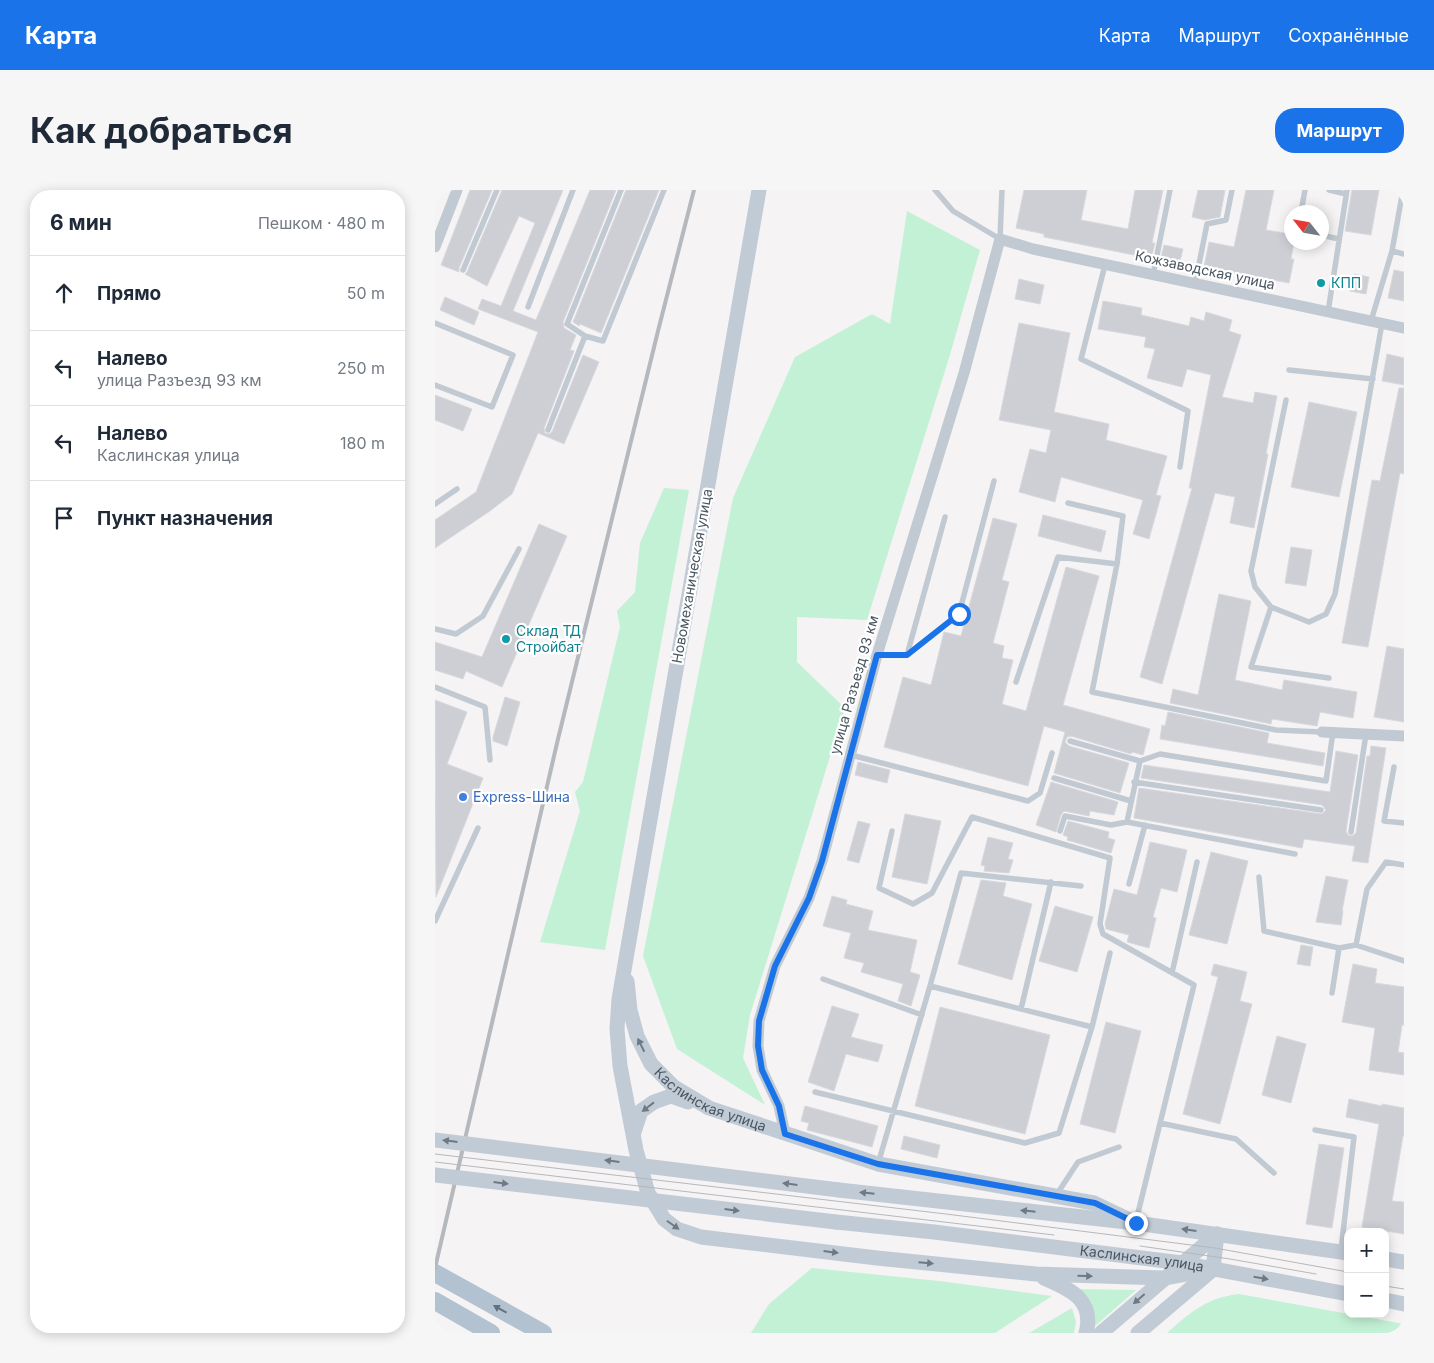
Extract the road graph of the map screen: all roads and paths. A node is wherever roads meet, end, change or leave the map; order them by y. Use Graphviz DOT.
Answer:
graph roads {
  1 [pos="457,190"];
  2 [pos="497,190"];
  3 [pos="573,190"];
  4 [pos="621,190"];
  5 [pos="664,190"];
  6 [pos="759,190"];
  7 [pos="935,190"];
  8 [pos="1002,190"];
  9 [pos="1170,190"];
  10 [pos="1231,190"];
  11 [pos="1305,190"];
  12 [pos="1329,190"];
  13 [pos="1403,190"];
  14 [pos="1347,192"];
  15 [pos="1302,205"];
  16 [pos="1329,237"];
  17 [pos="1000,239"];
  18 [pos="1339,239"];
  19 [pos="435,248"];
  20 [pos="1392,251"];
  21 [pos="1404,254"];
  22 [pos="1105,265"];
  23 [pos="463,270"];
  24 [pos="1153,275"];
  25 [pos="1195,284"];
  26 [pos="528,307"];
  27 [pos="1328,312"];
  28 [pos="1377,322"];
  29 [pos="435,323"];
  30 [pos="1404,328"];
  31 [pos="585,336"];
  32 [pos="1289,370"];
  33 [pos="1373,379"];
  34 [pos="435,385"];
  35 [pos="1286,400"];
  36 [pos="548,430"];
  37 [pos="1180,467"];
  38 [pos="994,481"];
  39 [pos="457,489"];
  40 [pos="1068,503"];
  41 [pos="435,504"];
  42 [pos="945,517"];
  43 [pos="519,548"];
  44 [pos="1117,564"];
  45 [pos="1271,607"];
  46 [pos="435,629"];
  47 [pos="877,655"];
  48 [pos="907,655"];
  49 [pos="1329,678"];
  50 [pos="1016,682"];
  51 [pos="435,687"];
  52 [pos="1328,732"];
  53 [pos="1365,734"];
  54 [pos="1404,736"];
  55 [pos="1070,741"];
  56 [pos="1052,753"];
  57 [pos="851,755"];
  58 [pos="490,760"];
  59 [pos="1140,761"];
  60 [pos="1393,767"];
  61 [pos="1054,778"];
  62 [pos="1134,782"];
  63 [pos="1131,801"];
  64 [pos="1321,810"];
  65 [pos="1127,822"];
  66 [pos="1404,823"];
  67 [pos="1145,825"];
  68 [pos="478,828"];
  69 [pos="892,831"];
  70 [pos="1060,831"];
  71 [pos="1351,832"];
  72 [pos="1295,854"];
  73 [pos="1197,862"];
  74 [pos="1404,865"];
  75 [pos="1259,877"];
  76 [pos="1051,882"];
  77 [pos="1129,884"];
  78 [pos="1081,886"];
  79 [pos="435,921"];
  80 [pos="1356,946"];
  81 [pos="1339,948"];
  82 [pos="1110,953"];
  83 [pos="1404,961"];
  84 [pos="625,962"];
  85 [pos="1172,973"];
  86 [pos="823,979"];
  87 [pos="930,986"];
  88 [pos="1331,993"];
  89 [pos="1021,1009"];
  90 [pos="922,1015"];
  91 [pos="1092,1027"];
  92 [pos="815,1092"];
  93 [pos="709,1108"];
  94 [pos="894,1110"];
  95 [pos="1160,1123"];
  96 [pos="1315,1130"];
  97 [pos="634,1134"];
  98 [pos="785,1134"];
  99 [pos="435,1140"];
  100 [pos="1119,1147"];
  101 [pos="878,1164"];
  102 [pos="1274,1173"];
  103 [pos="435,1175"];
  104 [pos="1055,1196"];
  105 [pos="1136,1223"];
  106 [pos="1346,1228"];
  107 [pos="1217,1234"];
  108 [pos="1344,1253"];
  109 [pos="1389,1260"];
  110 [pos="1404,1262"];
  111 [pos="1182,1263"];
  112 [pos="1213,1270"];
  113 [pos="435,1273"];
  114 [pos="1036,1274"];
  115 [pos="1164,1278"];
  116 [pos="1344,1293"];
  117 [pos="1389,1301"];
  118 [pos="435,1302"];
  119 [pos="1404,1304"];
  120 [pos="491,1333"];
  121 [pos="543,1333"];
  122 [pos="1086,1333"];
  123 [pos="1101,1333"];
  124 [pos="1138,1333"];
  1 -- 19 [label="street"];
  2 -- 23 [label="lane"];
  3 -- 26 [label="lane"];
  4 -- 31 [label="lane"];
  5 -- 31 [label="lane"];
  6 -- 84 [label="main road, Новомеханическая улица"];
  7 -- 17 [label="lane"];
  8 -- 17 [label="lane"];
  9 -- 24 [label="lane"];
  10 -- 25 [label="lane"];
  11 -- 15 [label="lane"];
  12 -- 14 [label="lane"];
  13 -- 20 [label="lane"];
  14 -- 18 [label="lane"];
  16 -- 18 [label="lane"];
  17 -- 22 [label="street, Кожзаводская улица"];
  17 -- 47 [label="street, улица Разъезд 93 км"];
  18 -- 27 [label="lane"];
  20 -- 21 [label="lane"];
  20 -- 28 [label="lane"];
  22 -- 24 [label="street, Кожзаводская улица"];
  22 -- 37 [label="lane"];
  24 -- 25 [label="street, Кожзаводская улица"];
  25 -- 27 [label="street, Кожзаводская улица"];
  27 -- 28 [label="street, Кожзаводская улица"];
  28 -- 30 [label="street, Кожзаводская улица"];
  28 -- 33 [label="lane"];
  29 -- 34 [label="lane"];
  31 -- 36 [label="lane"];
  32 -- 33 [label="lane"];
  33 -- 45 [label="lane"];
  35 -- 45 [label="lane"];
  38 -- 48 [label="lane"];
  39 -- 41 [label="lane"];
  40 -- 44 [label="lane"];
  42 -- 48 [label="lane"];
  43 -- 46 [label="lane"];
  44 -- 50 [label="lane"];
  44 -- 52 [label="lane"];
  45 -- 49 [label="lane"];
  47 -- 48 [label="lane"];
  47 -- 57 [label="street, улица Разъезд 93 км"];
  51 -- 58 [label="lane"];
  52 -- 53 [label="street"];
  52 -- 59 [label="lane"];
  53 -- 54 [label="street"];
  53 -- 71 [label="lane"];
  55 -- 59 [label="lane"];
  56 -- 57 [label="lane"];
  57 -- 98 [label="street, улица Разъезд 93 км"];
  59 -- 62 [label="lane"];
  60 -- 66 [label="lane"];
  61 -- 63 [label="lane"];
  62 -- 63 [label="lane"];
  62 -- 64 [label="lane"];
  63 -- 65 [label="lane"];
  65 -- 67 [label="lane"];
  65 -- 70 [label="lane"];
  67 -- 72 [label="lane"];
  67 -- 77 [label="lane"];
  68 -- 79 [label="lane"];
  69 -- 85 [label="lane"];
  73 -- 85 [label="lane"];
  74 -- 80 [label="lane"];
  75 -- 81 [label="lane"];
  76 -- 78 [label="lane"];
  76 -- 87 [label="lane"];
  76 -- 89 [label="lane"];
  80 -- 81 [label="lane"];
  80 -- 83 [label="lane"];
  81 -- 88 [label="lane"];
  82 -- 91 [label="lane"];
  93 -- 84 [label="main road, Каслинская улица, one-way"];
  84 -- 97 [label="main road"];
  85 -- 95 [label="lane"];
  86 -- 90 [label="lane"];
  87 -- 89 [label="lane"];
  87 -- 90 [label="lane"];
  89 -- 91 [label="lane"];
  90 -- 94 [label="lane"];
  91 -- 94 [label="lane"];
  92 -- 94 [label="lane"];
  93 -- 97 [label="main road, one-way"];
  93 -- 98 [label="main road, Каслинская улица"];
  94 -- 101 [label="lane"];
  95 -- 102 [label="lane"];
  95 -- 105 [label="lane"];
  96 -- 106 [label="lane"];
  97 -- 114 [label="main road, one-way"];
  98 -- 101 [label="main road, Каслинская улица"];
  105 -- 99 [label="main road, one-way, bridge"];
  100 -- 104 [label="lane"];
  101 -- 104 [label="main road, Каслинская улица"];
  103 -- 111 [label="main road, Каслинская улица, one-way, bridge"];
  104 -- 105 [label="main road, Каслинская улица"];
  107 -- 105 [label="main road, one-way"];
  107 -- 108 [label="main road"];
  107 -- 111 [label="main road"];
  107 -- 112 [label="main road"];
  109 -- 110 [label="main road"];
  111 -- 112 [label="main road, Каслинская улица"];
  111 -- 115 [label="main road"];
  112 -- 115 [label="main road"];
  112 -- 116 [label="main road, Каслинская улица, one-way"];
  112 -- 124 [label="main road"];
  121 -- 113 [label="main road, one-way"];
  114 -- 115 [label="main road, one-way"];
  114 -- 122 [label="main road"];
  115 -- 123 [label="main road, one-way"];
  117 -- 119 [label="main road"];
  118 -- 120 [label="main road"];
}
